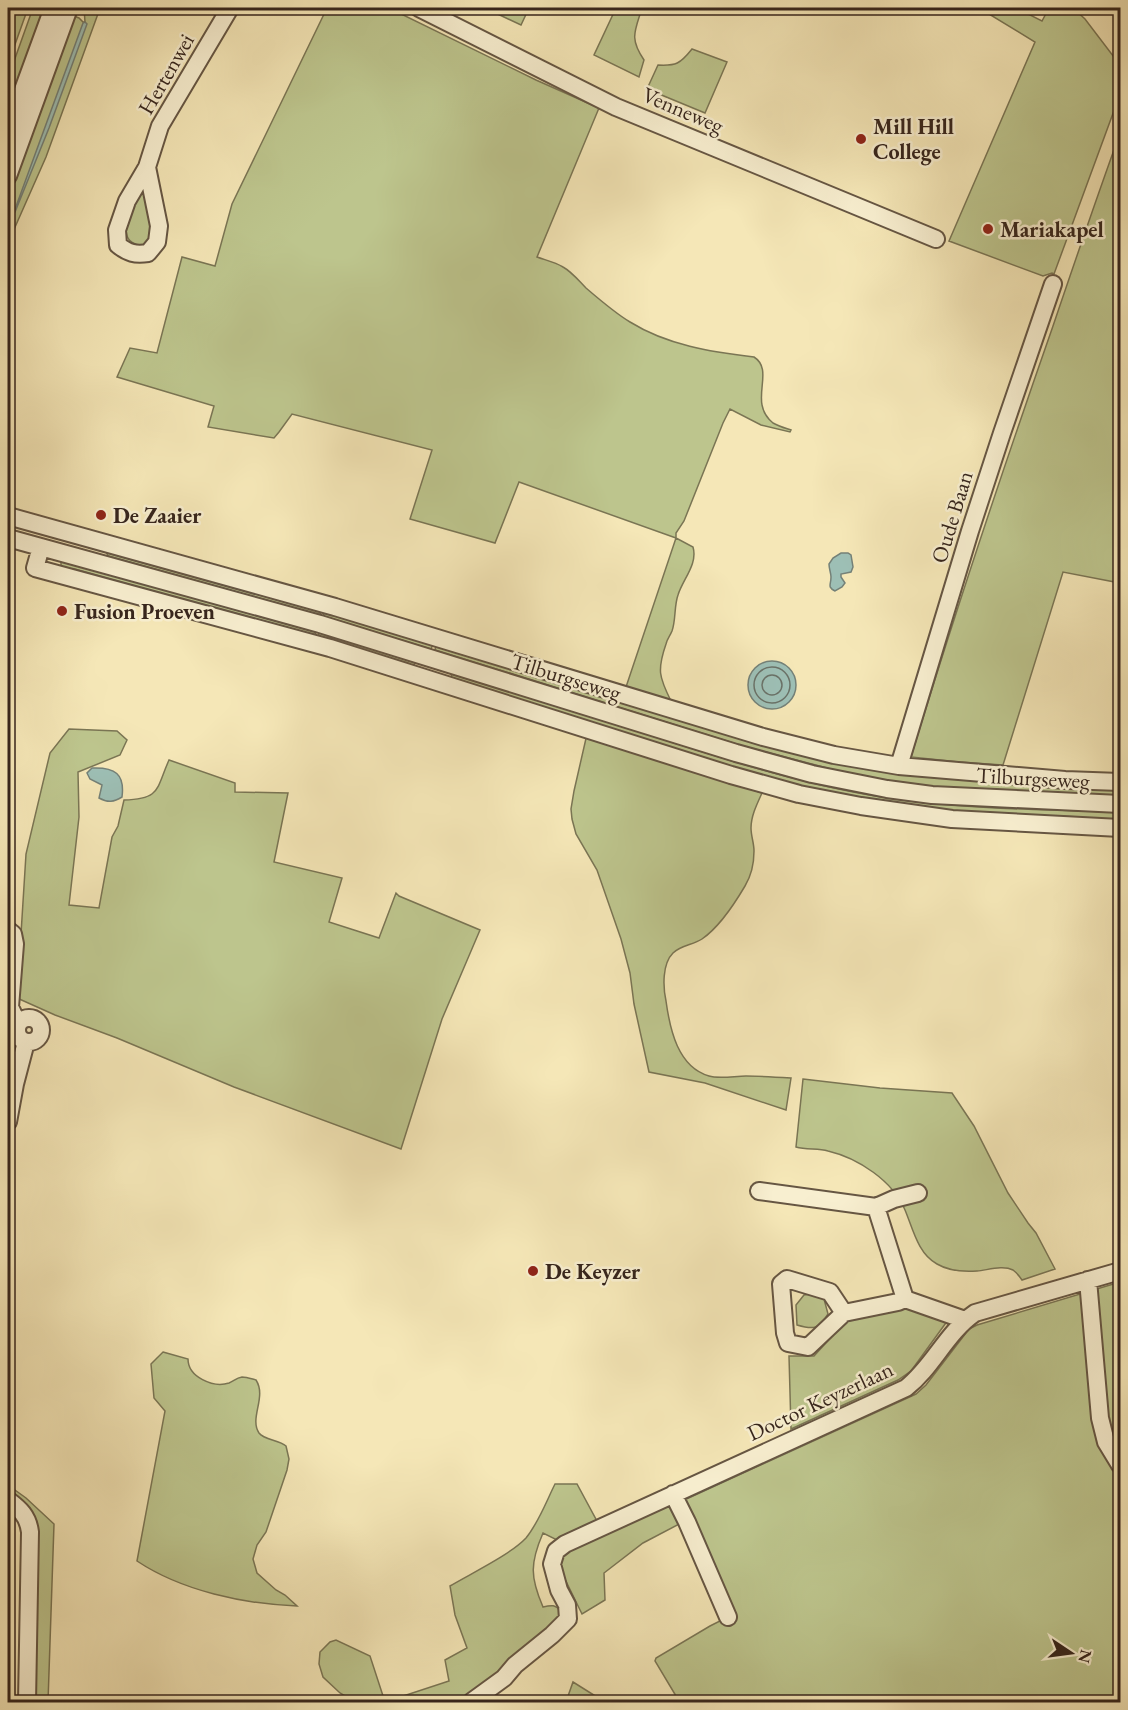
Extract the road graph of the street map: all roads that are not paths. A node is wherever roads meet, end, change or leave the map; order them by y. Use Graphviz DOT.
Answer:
graph roads {
  1 [pos="52,8"];
  2 [pos="69,8"];
  3 [pos="230,8"];
  4 [pos="419,8"];
  5 [pos="8,131"];
  6 [pos="147,166"];
  7 [pos="8,176"];
  8 [pos="936,239"];
  9 [pos="1053,284"];
  10 [pos="8,516"];
  11 [pos="8,538"];
  12 [pos="41,547"];
  13 [pos="899,766"];
  14 [pos="1120,782"];
  15 [pos="1120,804"];
  16 [pos="1120,828"];
  17 [pos="8,930"];
  18 [pos="8,1122"];
  19 [pos="759,1191"];
  20 [pos="918,1193"];
  21 [pos="876,1207"];
  22 [pos="1120,1270"];
  23 [pos="1088,1280"];
  24 [pos="905,1299"];
  25 [pos="844,1312"];
  26 [pos="965,1320"];
  27 [pos="1120,1465"];
  28 [pos="673,1494"];
  29 [pos="8,1500"];
  30 [pos="728,1617"];
  31 [pos="27,1702"];
  32 [pos="471,1702"];
  1 -- 5 [label="street"];
  2 -- 7 [label="street"];
  3 -- 6 [label="street, Hertenwei"];
  4 -- 8 [label="street, Venneweg"];
  6 -- 6 [label="street, Hertenwei"];
  9 -- 13 [label="street, Oude Baan"];
  10 -- 13 [label="street, Tilburgseweg"];
  11 -- 12 [label="street, Tilburgseweg"];
  12 -- 15 [label="street, Tilburgseweg"];
  12 -- 16 [label="street, Tilburgseweg"];
  13 -- 14 [label="street, Tilburgseweg"];
  17 -- 18 [label="street"];
  19 -- 21 [label="street"];
  20 -- 21 [label="street"];
  21 -- 24 [label="street"];
  22 -- 23 [label="street, Doctor Keyzerlaan"];
  23 -- 26 [label="street, Doctor Keyzerlaan"];
  23 -- 27 [label="street"];
  24 -- 25 [label="street"];
  24 -- 26 [label="street"];
  25 -- 25 [label="street"];
  26 -- 28 [label="street, Doctor Keyzerlaan"];
  28 -- 30 [label="street"];
  28 -- 32 [label="street, Doctor Keyzerlaan"];
  29 -- 31 [label="street"];
}
